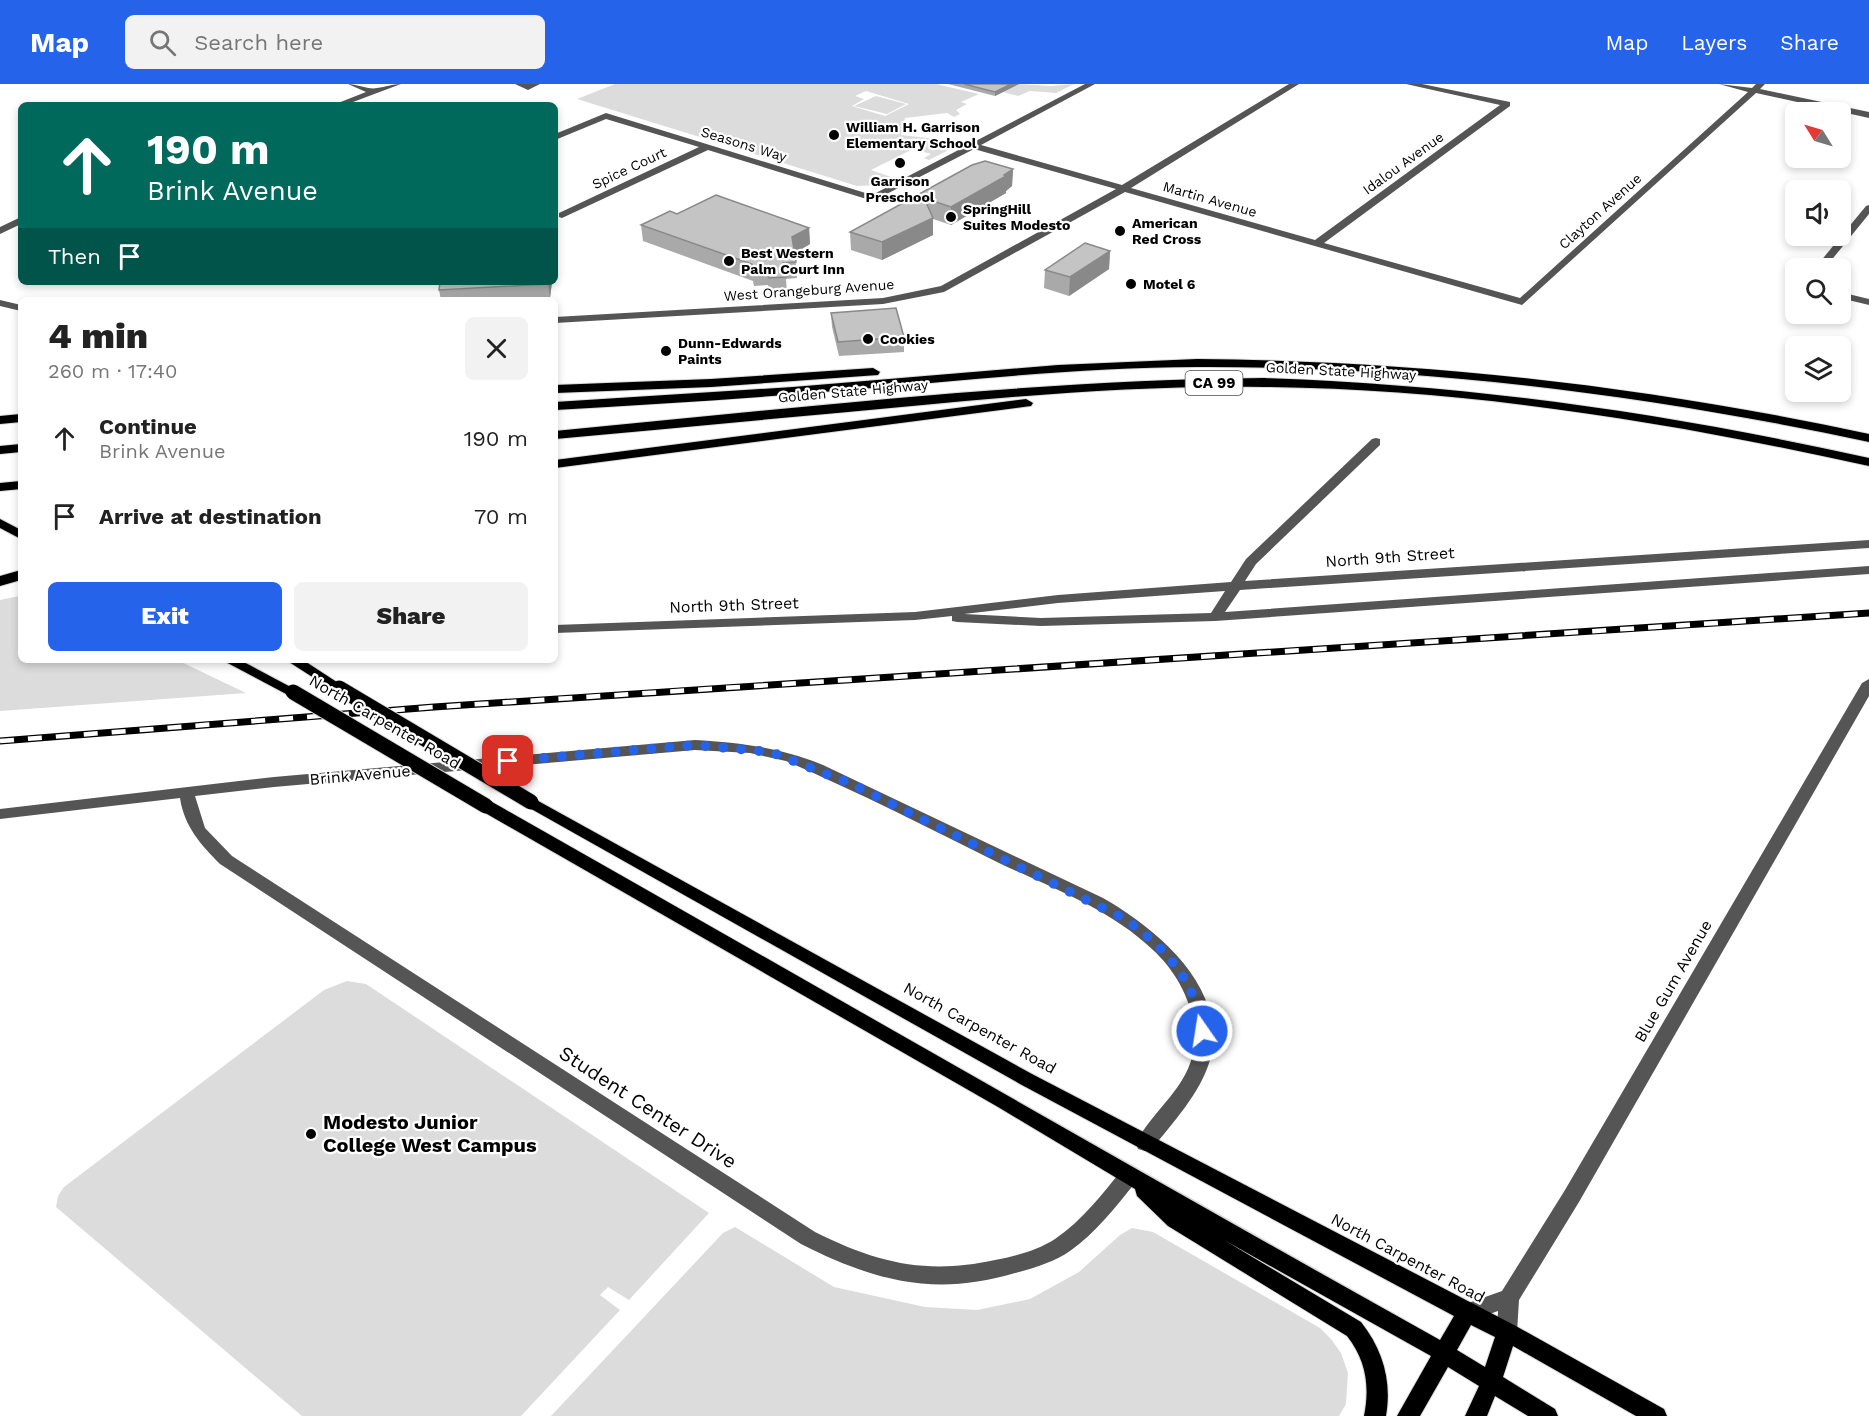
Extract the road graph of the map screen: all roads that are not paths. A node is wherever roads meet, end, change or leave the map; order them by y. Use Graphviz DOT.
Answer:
graph roads {
  1 [pos="352,84"];
  2 [pos="397,84"];
  3 [pos="519,84"];
  4 [pos="1090,84"];
  5 [pos="1295,84"];
  6 [pos="1410,84"];
  7 [pos="1723,84"];
  8 [pos="532,86"];
  9 [pos="1757,87"];
  10 [pos="375,92"];
  11 [pos="346,102"];
  12 [pos="1869,115"];
  13 [pos="558,136"];
  14 [pos="974,146"];
  15 [pos="707,147"];
  16 [pos="1123,189"];
  17 [pos="1869,208"];
  18 [pos="562,215"];
  19 [pos="18,222"];
  20 [pos="0,231"];
  21 [pos="1316,244"];
  22 [pos="1828,258"];
  23 [pos="1439,279"];
  24 [pos="1851,298"];
  25 [pos="1869,302"];
  26 [pos="0,303"];
  27 [pos="18,307"];
  28 [pos="558,320"];
  29 [pos="1196,363"];
  30 [pos="1305,385"];
  31 [pos="558,388"];
  32 [pos="558,406"];
  33 [pos="18,418"];
  34 [pos="0,420"];
  35 [pos="558,435"];
  36 [pos="1869,438"];
  37 [pos="1376,442"];
  38 [pos="18,448"];
  39 [pos="0,450"];
  40 [pos="1869,462"];
  41 [pos="558,464"];
  42 [pos="18,485"];
  43 [pos="0,487"];
  44 [pos="3,524"];
  45 [pos="18,533"];
  46 [pos="1869,544"];
  47 [pos="1869,570"];
  48 [pos="18,576"];
  49 [pos="0,581"];
  50 [pos="1236,586"];
  51 [pos="915,615"];
  52 [pos="1215,618"];
  53 [pos="558,629"];
  54 [pos="235,663"];
  55 [pos="298,663"];
  56 [pos="1869,683"];
  57 [pos="187,794"];
  58 [pos="0,814"];
  59 [pos="1145,1143"];
  60 [pos="1129,1176"];
  61 [pos="1509,1298"];
  62 [pos="1467,1313"];
  63 [pos="1508,1332"];
  64 [pos="1444,1353"];
  65 [pos="1491,1382"];
  66 [pos="1375,1416"];
  67 [pos="1408,1416"];
  68 [pos="1476,1416"];
  69 [pos="1548,1416"];
  70 [pos="1656,1416"];
  1 -- 10 [label="street"];
  2 -- 10 [label="street"];
  3 -- 8 [label="street"];
  4 -- 14 [label="street"];
  5 -- 16 [label="street, West Orangeburg Avenue"];
  6 -- 21 [label="street, Idalou Avenue"];
  7 -- 9 [label="street"];
  9 -- 12 [label="street"];
  9 -- 23 [label="street, Clayton Avenue"];
  10 -- 11 [label="street"];
  13 -- 15 [label="street, Seasons Way"];
  14 -- 15 [label="street, Seasons Way"];
  14 -- 16 [label="street, Martin Avenue"];
  15 -- 18 [label="street, Spice Court"];
  16 -- 21 [label="street, Martin Avenue"];
  16 -- 28 [label="street, West Orangeburg Avenue"];
  17 -- 22 [label="street"];
  19 -- 20 [label="street"];
  21 -- 23 [label="street, Martin Avenue"];
  24 -- 25 [label="street"];
  26 -- 27 [label="street"];
  29 -- 31 [label="highway"];
  29 -- 32 [label="highway, Golden State Highway / CA 99"];
  29 -- 36 [label="highway, Golden State Highway / CA 99"];
  30 -- 35 [label="highway, Golden State Highway / CA 99"];
  30 -- 40 [label="highway, Golden State Highway / CA 99"];
  30 -- 41 [label="highway"];
  33 -- 34 [label="highway"];
  37 -- 50 [label="street"];
  38 -- 39 [label="highway"];
  42 -- 43 [label="highway"];
  44 -- 45 [label="main road"];
  46 -- 50 [label="street, North 9th Street"];
  47 -- 52 [label="street, North 9th Street"];
  48 -- 49 [label="highway"];
  50 -- 51 [label="street, North 9th Street"];
  50 -- 52 [label="street"];
  51 -- 52 [label="street, North 9th Street"];
  51 -- 53 [label="street, North 9th Street"];
  54 -- 60 [label="main road, North Carpenter Road, bridge"];
  55 -- 59 [label="main road, North Carpenter Road, bridge"];
  56 -- 61 [label="street, Blue Gum Avenue"];
  57 -- 58 [label="street, Brink Avenue"];
  57 -- 59 [label="street, Brink Avenue"];
  57 -- 60 [label="street, Student Center Drive"];
  59 -- 62 [label="main road, North Carpenter Road"];
  60 -- 64 [label="main road, North Carpenter Road"];
  60 -- 66 [label="main road"];
  61 -- 62 [label="street"];
  61 -- 63 [label="street"];
  62 -- 63 [label="main road, North Carpenter Road"];
  62 -- 64 [label="main road"];
  63 -- 65 [label="main road"];
  63 -- 70 [label="main road, North Carpenter Road"];
  64 -- 65 [label="main road, North Carpenter Road"];
  64 -- 67 [label="main road"];
  65 -- 68 [label="main road"];
  65 -- 69 [label="main road, North Carpenter Road"];
}
